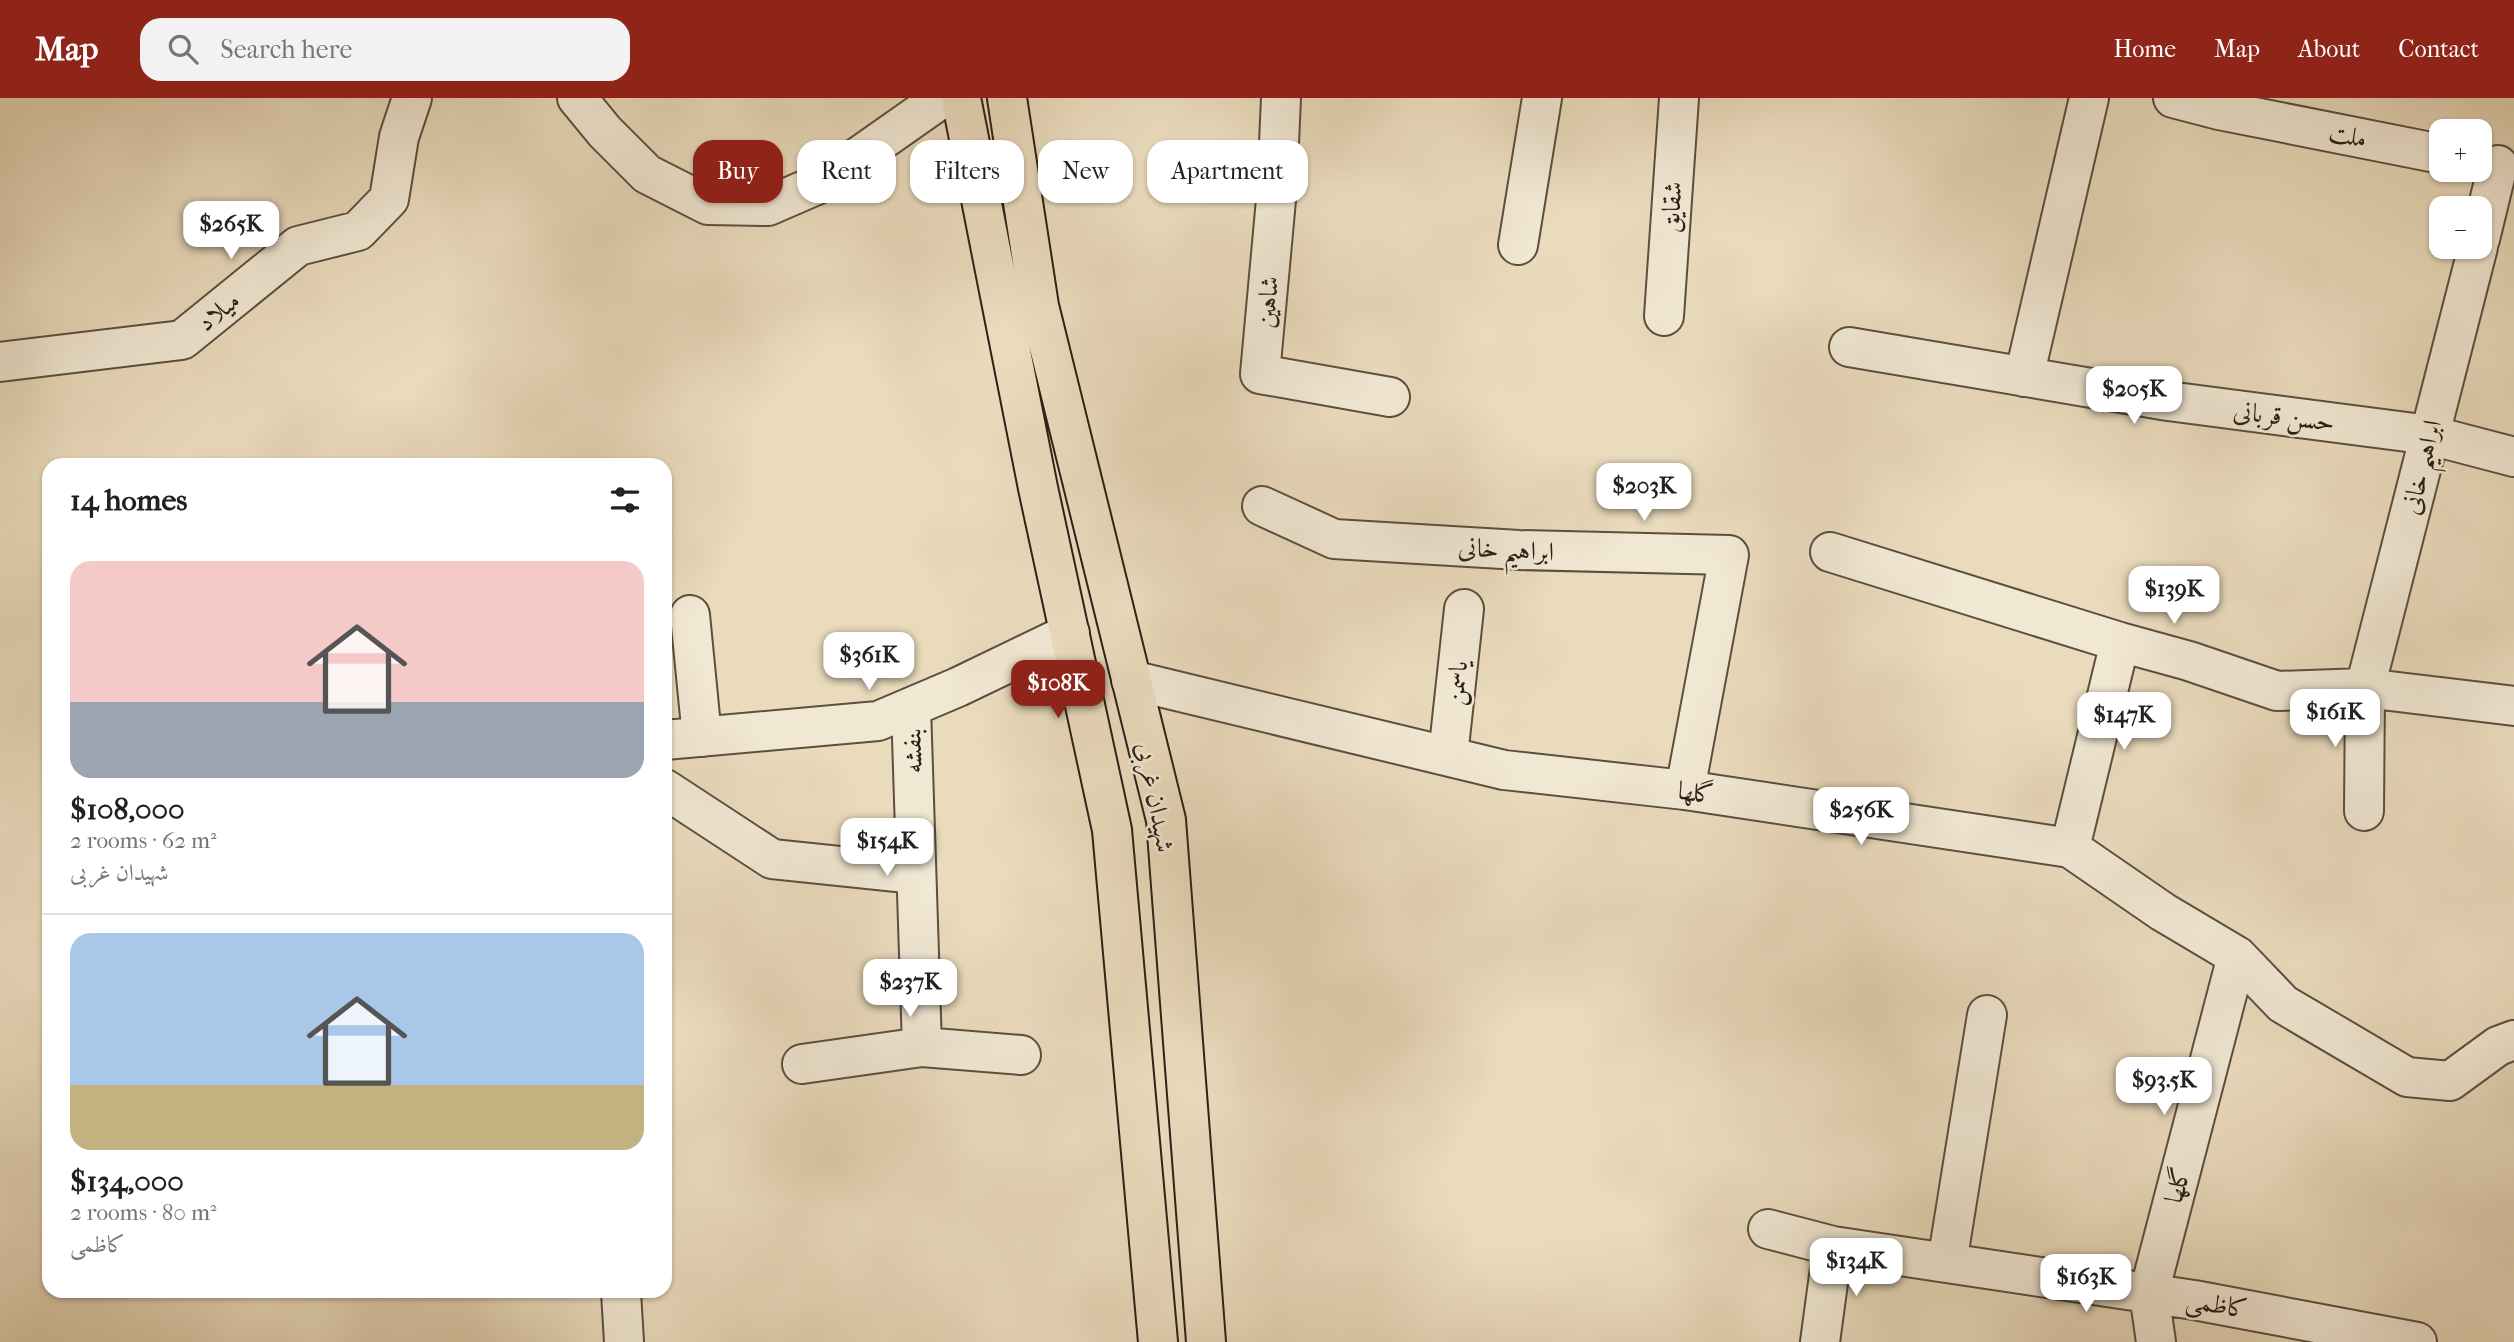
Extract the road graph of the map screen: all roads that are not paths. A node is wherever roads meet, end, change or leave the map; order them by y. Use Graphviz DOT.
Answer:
graph roads {
  1 [pos="411,98"];
  2 [pos="577,98"];
  3 [pos="942,98"];
  4 [pos="961,98"];
  5 [pos="1007,98"];
  6 [pos="1281,98"];
  7 [pos="1542,98"];
  8 [pos="1679,98"];
  9 [pos="2089,98"];
  10 [pos="2174,98"];
  11 [pos="2220,104"];
  12 [pos="2429,151"];
  13 [pos="2497,165"];
  14 [pos="2490,196"];
  15 [pos="1518,245"];
  16 [pos="2475,259"];
  17 [pos="1664,316"];
  18 [pos="1849,347"];
  19 [pos="0,362"];
  20 [pos="2024,377"];
  21 [pos="1390,397"];
  22 [pos="2430,435"];
  23 [pos="2514,457"];
  24 [pos="1262,506"];
  25 [pos="1830,552"];
  26 [pos="1464,609"];
  27 [pos="690,615"];
  28 [pos="1070,633"];
  29 [pos="2120,642"];
  30 [pos="1131,680"];
  31 [pos="2365,688"];
  32 [pos="2514,706"];
  33 [pos="911,707"];
  34 [pos="683,739"];
  35 [pos="1448,756"];
  36 [pos="1685,790"];
  37 [pos="672,794"];
  38 [pos="2364,811"];
  39 [pos="2070,848"];
  40 [pos="916,874"];
  41 [pos="2237,956"];
  42 [pos="1987,1015"];
  43 [pos="2514,1040"];
  44 [pos="922,1047"];
  45 [pos="1021,1055"];
  46 [pos="802,1064"];
  47 [pos="1768,1229"];
  48 [pos="1833,1246"];
  49 [pos="1947,1263"];
  50 [pos="2149,1293"];
  51 [pos="621,1298"];
  52 [pos="2332,1334"];
  53 [pos="624,1342"];
  54 [pos="1158,1342"];
  55 [pos="1206,1342"];
  56 [pos="1820,1342"];
  57 [pos="2156,1342"];
  58 [pos="2417,1342"];
  1 -- 19 [label="street, میلاد"];
  2 -- 3 [label="street"];
  4 -- 28 [label="main road, شهیدان غربی"];
  5 -- 30 [label="main road, شهیدان غربی"];
  6 -- 21 [label="street, شاهین"];
  7 -- 15 [label="street"];
  8 -- 17 [label="street, شقایق"];
  9 -- 20 [label="street"];
  10 -- 11 [label="street, ملت"];
  11 -- 12 [label="street, ملت"];
  13 -- 14 [label="street"];
  16 -- 22 [label="street, ابراهیم خانی"];
  18 -- 20 [label="street, حسن قربانی"];
  20 -- 22 [label="street, حسن قربانی"];
  22 -- 23 [label="street, حسن قربانی"];
  22 -- 31 [label="street, ابراهیم خانی"];
  24 -- 36 [label="street, ابراهیم خانی"];
  25 -- 29 [label="street"];
  26 -- 35 [label="street, یاسمن"];
  27 -- 34 [label="street"];
  28 -- 33 [label="street, بنفشه"];
  28 -- 54 [label="main road, شهیدان غربی"];
  29 -- 31 [label="street"];
  29 -- 39 [label="street"];
  30 -- 35 [label="street, گلها"];
  30 -- 55 [label="main road, شهیدان غربی"];
  31 -- 32 [label="street"];
  31 -- 38 [label="street, ابراهیم خانی"];
  33 -- 34 [label="street, بنفشه"];
  33 -- 40 [label="street, بنفشه"];
  35 -- 36 [label="street, گلها"];
  36 -- 39 [label="street, گلها"];
  37 -- 40 [label="street"];
  39 -- 41 [label="street, گلها"];
  40 -- 44 [label="street, بنفشه"];
  41 -- 43 [label="street, گلها"];
  41 -- 50 [label="street, گلها"];
  42 -- 49 [label="street"];
  44 -- 45 [label="street"];
  44 -- 46 [label="street"];
  47 -- 48 [label="street, کاظمی"];
  48 -- 49 [label="street, کاظمی"];
  48 -- 56 [label="street"];
  49 -- 50 [label="street, کاظمی"];
  50 -- 52 [label="street, کاظمی"];
  50 -- 57 [label="street"];
  51 -- 53 [label="street"];
  52 -- 58 [label="street, کاظمی"];
}
